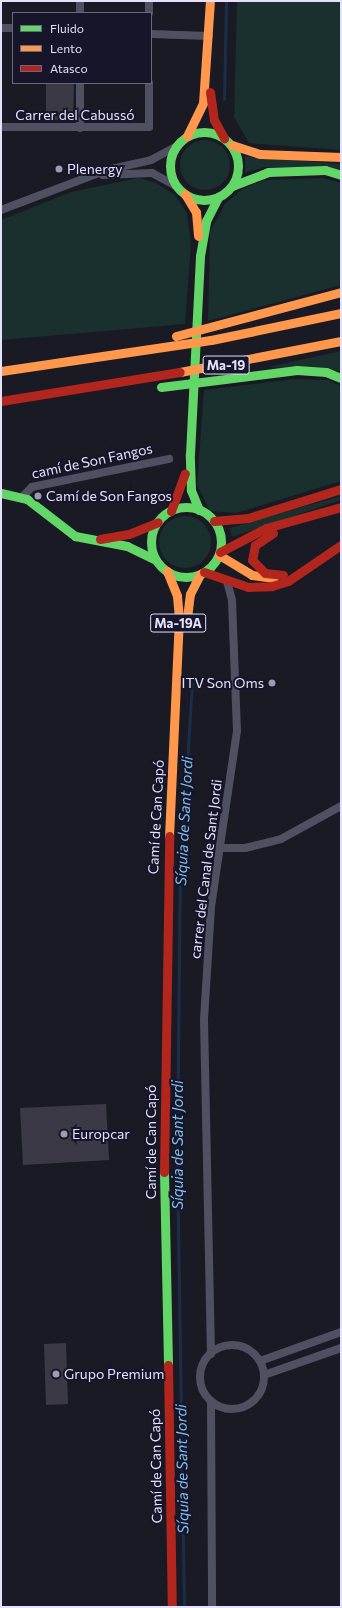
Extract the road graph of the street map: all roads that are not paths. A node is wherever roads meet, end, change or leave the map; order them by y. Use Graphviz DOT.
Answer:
graph roads {
  1 [pos="80,1"];
  2 [pos="149,1"];
  3 [pos="210,1"];
  4 [pos="80,12"];
  5 [pos="149,12"];
  6 [pos="1,28"];
  7 [pos="12,28"];
  8 [pos="152,34"];
  9 [pos="209,36"];
  10 [pos="208,67"];
  11 [pos="80,84"];
  12 [pos="149,84"];
  13 [pos="1,127"];
  14 [pos="80,128"];
  15 [pos="187,136"];
  16 [pos="224,138"];
  17 [pos="232,145"];
  18 [pos="175,147"];
  19 [pos="341,157"];
  20 [pos="94,175"];
  21 [pos="341,175"];
  22 [pos="176,186"];
  23 [pos="232,186"];
  24 [pos="184,194"];
  25 [pos="218,197"];
  26 [pos="1,210"];
  27 [pos="200,256"];
  28 [pos="341,292"];
  29 [pos="341,313"];
  30 [pos="341,341"];
  31 [pos="110,356"];
  32 [pos="1,370"];
  33 [pos="341,378"];
  34 [pos="110,386"];
  35 [pos="1,401"];
  36 [pos="190,454"];
  37 [pos="169,459"];
  38 [pos="341,489"];
  39 [pos="1,493"];
  40 [pos="22,497"];
  41 [pos="341,507"];
  42 [pos="200,510"];
  43 [pos="171,511"];
  44 [pos="299,518"];
  45 [pos="214,521"];
  46 [pos="158,522"];
  47 [pos="91,540"];
  48 [pos="341,545"];
  49 [pos="219,553"];
  50 [pos="322,558"];
  51 [pos="156,560"];
  52 [pos="167,571"];
  53 [pos="202,573"];
  54 [pos="283,575"];
  55 [pos="227,582"];
  56 [pos="178,677"];
  57 [pos="341,806"];
  58 [pos="221,848"];
  59 [pos="341,1332"];
  60 [pos="341,1348"];
  61 [pos="211,1354"];
  62 [pos="260,1361"];
  63 [pos="264,1375"];
  64 [pos="210,1401"];
  65 [pos="172,1607"];
  66 [pos="212,1607"];
  1 -- 4 [label="street"];
  2 -- 5 [label="street"];
  3 -- 9 [label="main road"];
  6 -- 7 [label="street"];
  8 -- 9 [label="street"];
  9 -- 10 [label="main road"];
  10 -- 15 [label="main road"];
  10 -- 16 [label="main road"];
  11 -- 14 [label="street"];
  12 -- 14 [label="street, Carrer del Cabussó"];
  13 -- 14 [label="street, Carrer del Cabussó"];
  15 -- 16 [label="main road"];
  15 -- 18 [label="main road"];
  16 -- 17 [label="main road"];
  17 -- 19 [label="main road"];
  17 -- 23 [label="main road"];
  18 -- 20 [label="street"];
  18 -- 22 [label="main road"];
  20 -- 22 [label="street"];
  20 -- 26 [label="street"];
  21 -- 23 [label="main road"];
  22 -- 24 [label="main road"];
  23 -- 25 [label="main road"];
  24 -- 25 [label="main road"];
  24 -- 27 [label="main road"];
  25 -- 27 [label="main road"];
  27 -- 36 [label="main road"];
  28 -- 31 [label="main road"];
  29 -- 31 [label="main road, Ma-19"];
  30 -- 34 [label="main road, Ma-19"];
  31 -- 32 [label="main road, Ma-19"];
  33 -- 34 [label="main road"];
  34 -- 35 [label="main road, Ma-19"];
  36 -- 42 [label="main road"];
  36 -- 43 [label="main road"];
  37 -- 40 [label="street, camí de Son Fangos"];
  38 -- 45 [label="main road"];
  39 -- 40 [label="main road, camí de Son Fangos"];
  40 -- 47 [label="main road"];
  41 -- 44 [label="main road"];
  42 -- 43 [label="main road"];
  42 -- 45 [label="main road"];
  43 -- 46 [label="main road"];
  44 -- 49 [label="main road"];
  44 -- 54 [label="main road"];
  45 -- 49 [label="main road"];
  46 -- 47 [label="main road"];
  46 -- 51 [label="main road"];
  47 -- 51 [label="main road"];
  48 -- 50 [label="main road"];
  49 -- 53 [label="main road"];
  49 -- 54 [label="main road"];
  50 -- 54 [label="main road"];
  50 -- 55 [label="main road"];
  51 -- 52 [label="main road"];
  52 -- 53 [label="main road"];
  52 -- 56 [label="main road, Camí de Can Capó / Ma-19A"];
  53 -- 55 [label="main road"];
  53 -- 56 [label="main road, Camí de Can Capó / Ma-19A"];
  55 -- 58 [label="street, carrer del Canal de Sant Jordi"];
  56 -- 65 [label="main road, Camí de Can Capó / Ma-19A"];
  57 -- 58 [label="street"];
  58 -- 61 [label="street, carrer del Canal de Sant Jordi"];
  59 -- 62 [label="street"];
  60 -- 63 [label="street"];
  61 -- 62 [label="street"];
  61 -- 64 [label="street"];
  62 -- 63 [label="street"];
  63 -- 64 [label="street"];
  64 -- 66 [label="street"];
}
